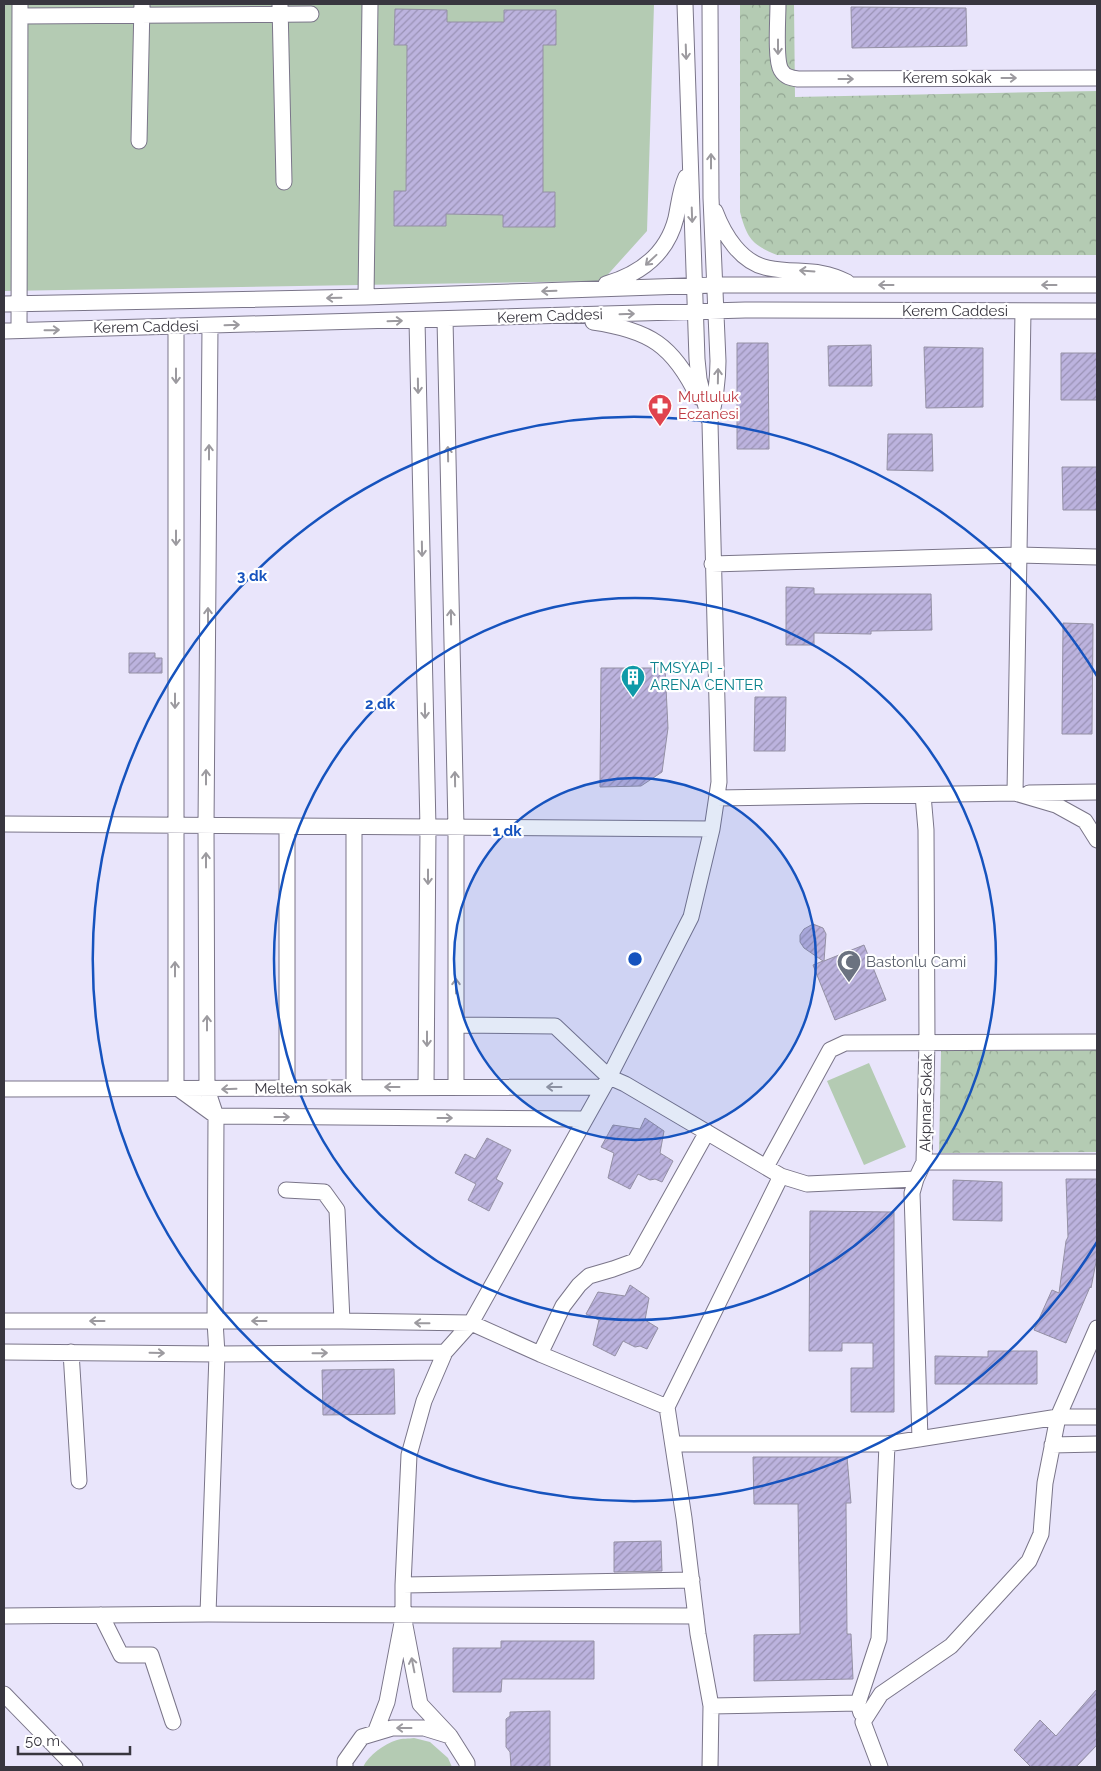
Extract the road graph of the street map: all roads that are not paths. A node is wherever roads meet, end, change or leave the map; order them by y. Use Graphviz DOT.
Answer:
graph roads {
  1 [pos="370,4"];
  2 [pos="685,4"];
  3 [pos="710,4"];
  4 [pos="778,4"];
  5 [pos="142,9"];
  6 [pos="280,9"];
  7 [pos="20,10"];
  8 [pos="311,14"];
  9 [pos="1097,78"];
  10 [pos="140,141"];
  11 [pos="690,168"];
  12 [pos="284,182"];
  13 [pos="711,198"];
  14 [pos="714,285"];
  15 [pos="853,285"];
  16 [pos="1097,285"];
  17 [pos="694,286"];
  18 [pos="576,290"];
  19 [pos="366,297"];
  20 [pos="4,304"];
  21 [pos="19,304"];
  22 [pos="716,311"];
  23 [pos="1023,311"];
  24 [pos="1097,311"];
  25 [pos="695,312"];
  26 [pos="563,316"];
  27 [pos="445,319"];
  28 [pos="417,320"];
  29 [pos="210,326"];
  30 [pos="176,327"];
  31 [pos="19,330"];
  32 [pos="4,331"];
  33 [pos="710,424"];
  34 [pos="1018,555"];
  35 [pos="1097,557"];
  36 [pos="712,564"];
  37 [pos="1097,792"];
  38 [pos="1015,793"];
  39 [pos="923,795"];
  40 [pos="717,798"];
  41 [pos="1091,821"];
  42 [pos="4,824"];
  43 [pos="206,826"];
  44 [pos="175,827"];
  45 [pos="287,827"];
  46 [pos="354,828"];
  47 [pos="428,828"];
  48 [pos="456,828"];
  49 [pos="712,829"];
  50 [pos="1097,840"];
  51 [pos="456,1026"];
  52 [pos="928,1042"];
  53 [pos="1097,1042"];
  54 [pos="606,1082"];
  55 [pos="176,1087"];
  56 [pos="288,1087"];
  57 [pos="354,1087"];
  58 [pos="426,1087"];
  59 [pos="456,1087"];
  60 [pos="4,1089"];
  61 [pos="207,1089"];
  62 [pos="216,1116"];
  63 [pos="584,1119"];
  64 [pos="707,1132"];
  65 [pos="924,1162"];
  66 [pos="1097,1162"];
  67 [pos="766,1167"];
  68 [pos="781,1176"];
  69 [pos="916,1180"];
  70 [pos="286,1190"];
  71 [pos="4,1321"];
  72 [pos="215,1321"];
  73 [pos="342,1321"];
  74 [pos="470,1323"];
  75 [pos="1097,1328"];
  76 [pos="4,1352"];
  77 [pos="71,1352"];
  78 [pos="445,1352"];
  79 [pos="216,1354"];
  80 [pos="540,1354"];
  81 [pos="667,1407"];
  82 [pos="1058,1417"];
  83 [pos="1097,1417"];
  84 [pos="920,1439"];
  85 [pos="673,1444"];
  86 [pos="887,1444"];
  87 [pos="1097,1444"];
  88 [pos="1052,1446"];
  89 [pos="79,1481"];
  90 [pos="692,1580"];
  91 [pos="403,1585"];
  92 [pos="208,1614"];
  93 [pos="403,1614"];
  94 [pos="101,1615"];
  95 [pos="4,1616"];
  96 [pos="696,1616"];
  97 [pos="4,1694"];
  98 [pos="858,1703"];
  99 [pos="711,1706"];
  100 [pos="173,1722"];
  101 [pos="863,1722"];
  102 [pos="375,1733"];
  103 [pos="450,1736"];
  104 [pos="75,1767"];
  105 [pos="345,1767"];
  106 [pos="468,1767"];
  107 [pos="710,1767"];
  108 [pos="880,1767"];
  1 -- 19 [label="street"];
  2 -- 11 [label="street, one-way"];
  13 -- 3 [label="street, one-way"];
  4 -- 9 [label="street, Kerem sokak, one-way"];
  5 -- 6 [label="street"];
  5 -- 7 [label="street"];
  5 -- 10 [label="street"];
  6 -- 8 [label="street"];
  6 -- 12 [label="street"];
  7 -- 21 [label="street"];
  11 -- 17 [label="street, one-way"];
  11 -- 18 [label="street, one-way"];
  13 -- 14 [label="street"];
  15 -- 13 [label="street, one-way"];
  14 -- 15 [label="street, Kerem Caddesi"];
  14 -- 17 [label="street, Kerem Caddesi"];
  14 -- 22 [label="street"];
  16 -- 15 [label="street, Kerem Caddesi, one-way"];
  17 -- 18 [label="street, Kerem Caddesi"];
  17 -- 25 [label="street"];
  18 -- 19 [label="street, Kerem Caddesi, one-way"];
  19 -- 21 [label="street, Kerem Caddesi, one-way"];
  20 -- 21 [label="street, Kerem Caddesi"];
  21 -- 31 [label="street"];
  22 -- 23 [label="street, Kerem Caddesi"];
  22 -- 25 [label="street, Kerem Caddesi"];
  33 -- 22 [label="street, one-way"];
  23 -- 24 [label="street, Kerem Caddesi"];
  23 -- 34 [label="street"];
  26 -- 25 [label="street, Kerem Caddesi, one-way"];
  25 -- 33 [label="street"];
  26 -- 27 [label="street, Kerem Caddesi"];
  26 -- 33 [label="street"];
  27 -- 28 [label="street, Kerem Caddesi"];
  48 -- 27 [label="street, one-way"];
  29 -- 28 [label="street, Kerem Caddesi, one-way"];
  28 -- 47 [label="street, one-way"];
  29 -- 30 [label="street, Kerem Caddesi"];
  43 -- 29 [label="street, one-way"];
  31 -- 30 [label="street, Kerem Caddesi, one-way"];
  30 -- 44 [label="street, one-way"];
  31 -- 32 [label="street, Kerem Caddesi"];
  33 -- 36 [label="street"];
  34 -- 35 [label="street"];
  34 -- 36 [label="street"];
  34 -- 38 [label="street"];
  36 -- 40 [label="street"];
  37 -- 38 [label="street"];
  38 -- 39 [label="street"];
  38 -- 41 [label="street"];
  39 -- 40 [label="street"];
  39 -- 52 [label="street, Akpınar Sokak"];
  40 -- 49 [label="street"];
  41 -- 50 [label="street"];
  42 -- 44 [label="street"];
  43 -- 44 [label="street"];
  43 -- 45 [label="street"];
  61 -- 43 [label="street, one-way"];
  55 -- 44 [label="street, one-way"];
  45 -- 46 [label="street"];
  45 -- 56 [label="street"];
  46 -- 47 [label="street"];
  46 -- 57 [label="street"];
  47 -- 48 [label="street"];
  47 -- 58 [label="street, one-way"];
  48 -- 49 [label="street"];
  51 -- 48 [label="street, one-way"];
  49 -- 54 [label="street"];
  51 -- 54 [label="street"];
  51 -- 59 [label="street"];
  52 -- 53 [label="street"];
  52 -- 65 [label="street, Akpınar Sokak"];
  52 -- 67 [label="street"];
  54 -- 59 [label="street, Meltem sokak, one-way"];
  54 -- 63 [label="street"];
  54 -- 64 [label="street"];
  55 -- 60 [label="street, Meltem sokak"];
  55 -- 61 [label="street, Meltem sokak"];
  55 -- 62 [label="street"];
  56 -- 57 [label="street, Meltem sokak"];
  56 -- 61 [label="street, Meltem sokak, one-way"];
  58 -- 57 [label="street, Meltem sokak, one-way"];
  58 -- 59 [label="street, Meltem sokak"];
  61 -- 62 [label="street"];
  62 -- 63 [label="street, Meltem sokak, one-way"];
  62 -- 72 [label="street"];
  63 -- 74 [label="street"];
  64 -- 67 [label="street"];
  64 -- 80 [label="street"];
  65 -- 66 [label="street"];
  65 -- 69 [label="street, Akpınar Sokak"];
  67 -- 68 [label="street"];
  68 -- 69 [label="street"];
  68 -- 81 [label="street"];
  69 -- 84 [label="street, Akpınar Sokak"];
  70 -- 73 [label="street"];
  72 -- 71 [label="street, one-way"];
  73 -- 72 [label="street, one-way"];
  72 -- 79 [label="street"];
  74 -- 73 [label="street, one-way"];
  74 -- 78 [label="street"];
  74 -- 80 [label="street"];
  75 -- 82 [label="street"];
  76 -- 77 [label="street"];
  77 -- 79 [label="street, one-way"];
  77 -- 89 [label="street"];
  79 -- 78 [label="street, one-way"];
  78 -- 91 [label="street"];
  79 -- 92 [label="street"];
  80 -- 81 [label="street"];
  81 -- 85 [label="street"];
  82 -- 83 [label="street"];
  82 -- 84 [label="street"];
  82 -- 88 [label="street"];
  84 -- 86 [label="street"];
  85 -- 86 [label="street"];
  85 -- 90 [label="street"];
  86 -- 98 [label="street"];
  87 -- 88 [label="street"];
  88 -- 101 [label="street"];
  90 -- 91 [label="street"];
  90 -- 96 [label="street"];
  91 -- 93 [label="street"];
  92 -- 93 [label="street"];
  92 -- 94 [label="street"];
  93 -- 96 [label="street"];
  93 -- 102 [label="street"];
  103 -- 93 [label="street, one-way"];
  94 -- 95 [label="street"];
  94 -- 100 [label="street"];
  96 -- 99 [label="street"];
  97 -- 104 [label="street"];
  98 -- 99 [label="street"];
  98 -- 101 [label="street"];
  99 -- 107 [label="street"];
  101 -- 108 [label="street"];
  103 -- 102 [label="street, one-way"];
  102 -- 105 [label="street"];
  103 -- 106 [label="street"];
}
